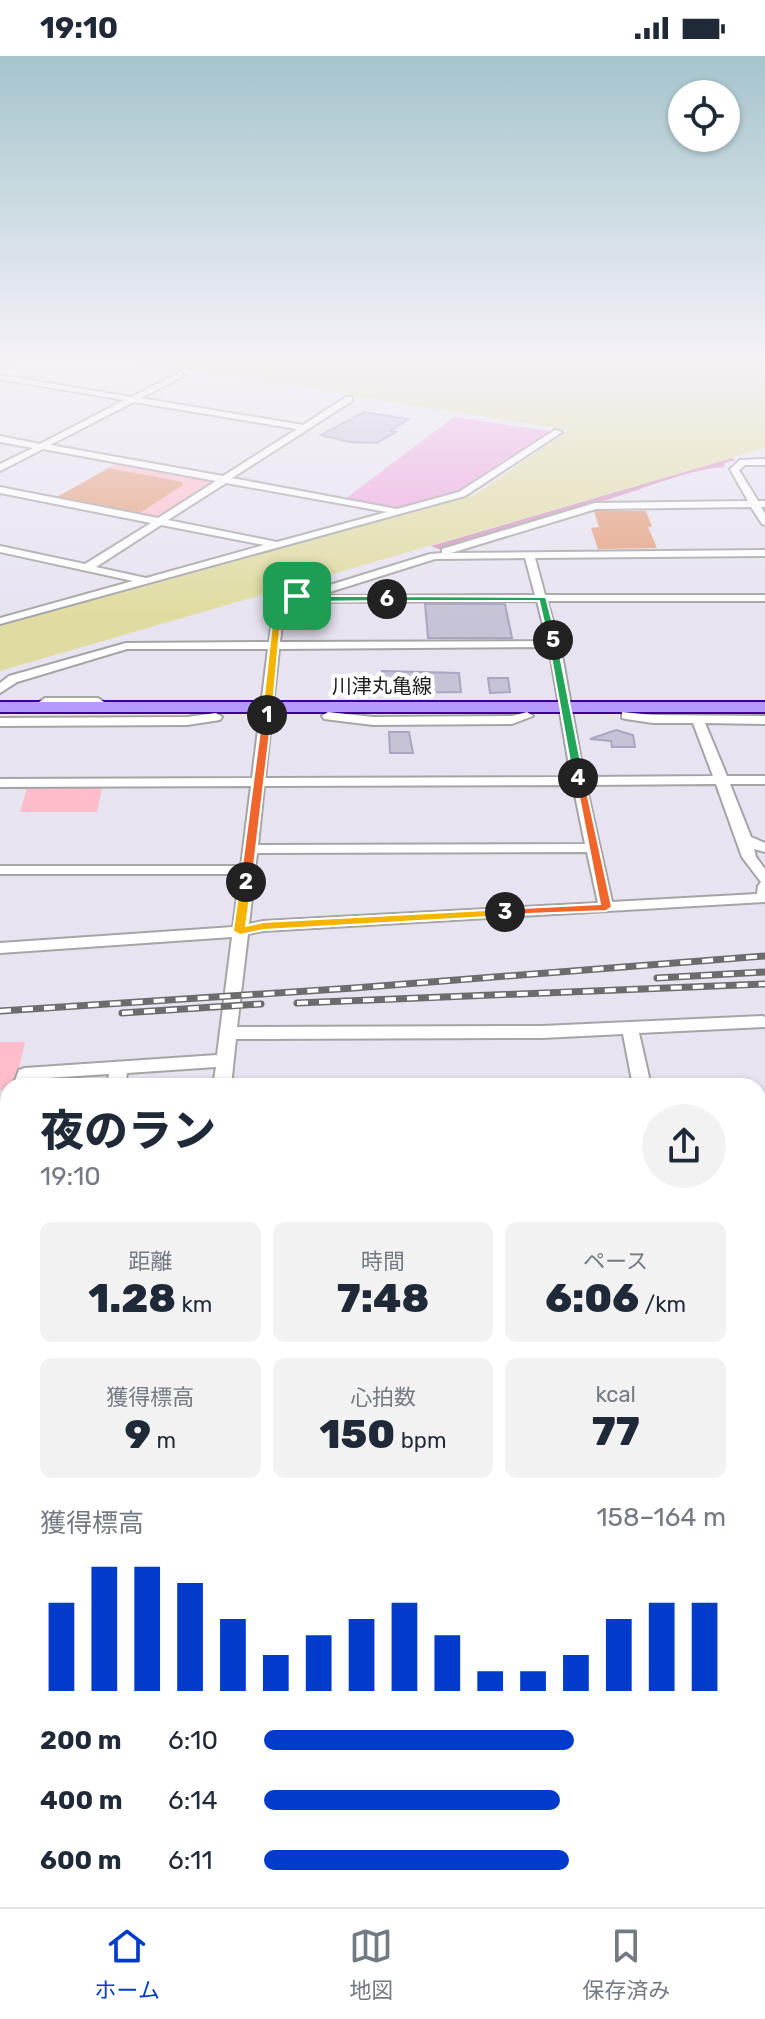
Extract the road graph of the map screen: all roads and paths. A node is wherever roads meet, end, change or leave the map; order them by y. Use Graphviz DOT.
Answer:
graph roads {
  1 [pos="18,442"];
  2 [pos="45,442"];
  3 [pos="283,442"];
  4 [pos="542,442"];
  5 [pos="38,446"];
  6 [pos="763,462"];
  7 [pos="0,465"];
  8 [pos="734,469"];
  9 [pos="745,469"];
  10 [pos="224,480"];
  11 [pos="0,490"];
  12 [pos="762,504"];
  13 [pos="399,511"];
  14 [pos="158,521"];
  15 [pos="765,522"];
  16 [pos="279,545"];
  17 [pos="0,549"];
  18 [pos="765,555"];
  19 [pos="438,556"];
  20 [pos="529,556"];
  21 [pos="87,568"];
  22 [pos="146,581"];
  23 [pos="297,596"];
  24 [pos="543,598"];
  25 [pos="765,598"];
  26 [pos="0,621"];
  27 [pos="554,644"];
  28 [pos="276,646"];
  29 [pos="0,689"];
  30 [pos="765,705"];
  31 [pos="0,706"];
  32 [pos="566,711"];
  33 [pos="619,711"];
  34 [pos="216,713"];
  35 [pos="268,713"];
  36 [pos="765,717"];
  37 [pos="0,720"];
  38 [pos="698,720"];
  39 [pos="579,780"];
  40 [pos="721,780"];
  41 [pos="765,780"];
  42 [pos="0,783"];
  43 [pos="258,783"];
  44 [pos="594,848"];
  45 [pos="251,849"];
  46 [pos="762,854"];
  47 [pos="0,870"];
  48 [pos="247,870"];
  49 [pos="765,879"];
  50 [pos="765,886"];
  51 [pos="606,907"];
  52 [pos="240,931"];
  53 [pos="0,948"];
  54 [pos="764,1022"];
  55 [pos="630,1029"];
  56 [pos="230,1033"];
  57 [pos="226,1060"];
  58 [pos="119,1067"];
  59 [pos="24,1078"];
  60 [pos="117,1078"];
  61 [pos="223,1078"];
  62 [pos="640,1078"];
  1 -- 5 [label="street"];
  2 -- 5 [label="street"];
  3 -- 10 [label="street"];
  4 -- 13 [label="street"];
  5 -- 7 [label="street"];
  5 -- 10 [label="street"];
  6 -- 8 [label="street"];
  6 -- 9 [label="street"];
  8 -- 9 [label="street"];
  8 -- 12 [label="street"];
  9 -- 12 [label="street"];
  10 -- 13 [label="street"];
  10 -- 14 [label="street"];
  11 -- 14 [label="street"];
  12 -- 15 [label="street"];
  12 -- 19 [label="street"];
  13 -- 16 [label="street"];
  14 -- 16 [label="street"];
  14 -- 21 [label="street"];
  16 -- 22 [label="street"];
  17 -- 21 [label="street"];
  18 -- 20 [label="street"];
  19 -- 20 [label="street"];
  19 -- 23 [label="street"];
  20 -- 24 [label="street"];
  21 -- 22 [label="street"];
  22 -- 26 [label="street"];
  23 -- 24 [label="street"];
  23 -- 28 [label="street"];
  24 -- 25 [label="street"];
  24 -- 27 [label="street"];
  27 -- 28 [label="street"];
  27 -- 32 [label="street"];
  28 -- 29 [label="street"];
  28 -- 35 [label="street"];
  30 -- 33 [label="main road, 川津丸亀線"];
  31 -- 34 [label="main road, 川津丸亀線"];
  32 -- 33 [label="main road, 川津丸亀線"];
  32 -- 35 [label="main road, 川津丸亀線"];
  32 -- 39 [label="street"];
  33 -- 36 [label="main road, 川津丸亀線"];
  33 -- 38 [label="street"];
  34 -- 35 [label="main road, 川津丸亀線"];
  34 -- 37 [label="main road, 川津丸亀線"];
  35 -- 43 [label="street"];
  36 -- 38 [label="street"];
  38 -- 40 [label="street"];
  39 -- 40 [label="street"];
  39 -- 43 [label="street"];
  39 -- 44 [label="street"];
  40 -- 41 [label="street"];
  40 -- 46 [label="street"];
  42 -- 43 [label="street"];
  43 -- 45 [label="street"];
  44 -- 45 [label="street"];
  44 -- 51 [label="street"];
  45 -- 48 [label="street"];
  46 -- 49 [label="street"];
  47 -- 48 [label="street"];
  48 -- 52 [label="street"];
  50 -- 51 [label="street"];
  51 -- 52 [label="street"];
  52 -- 53 [label="street"];
  52 -- 56 [label="street"];
  54 -- 55 [label="street"];
  55 -- 56 [label="street"];
  55 -- 62 [label="street"];
  56 -- 57 [label="street"];
  57 -- 58 [label="street"];
  57 -- 61 [label="street"];
  58 -- 59 [label="street"];
  58 -- 60 [label="street"];
}
